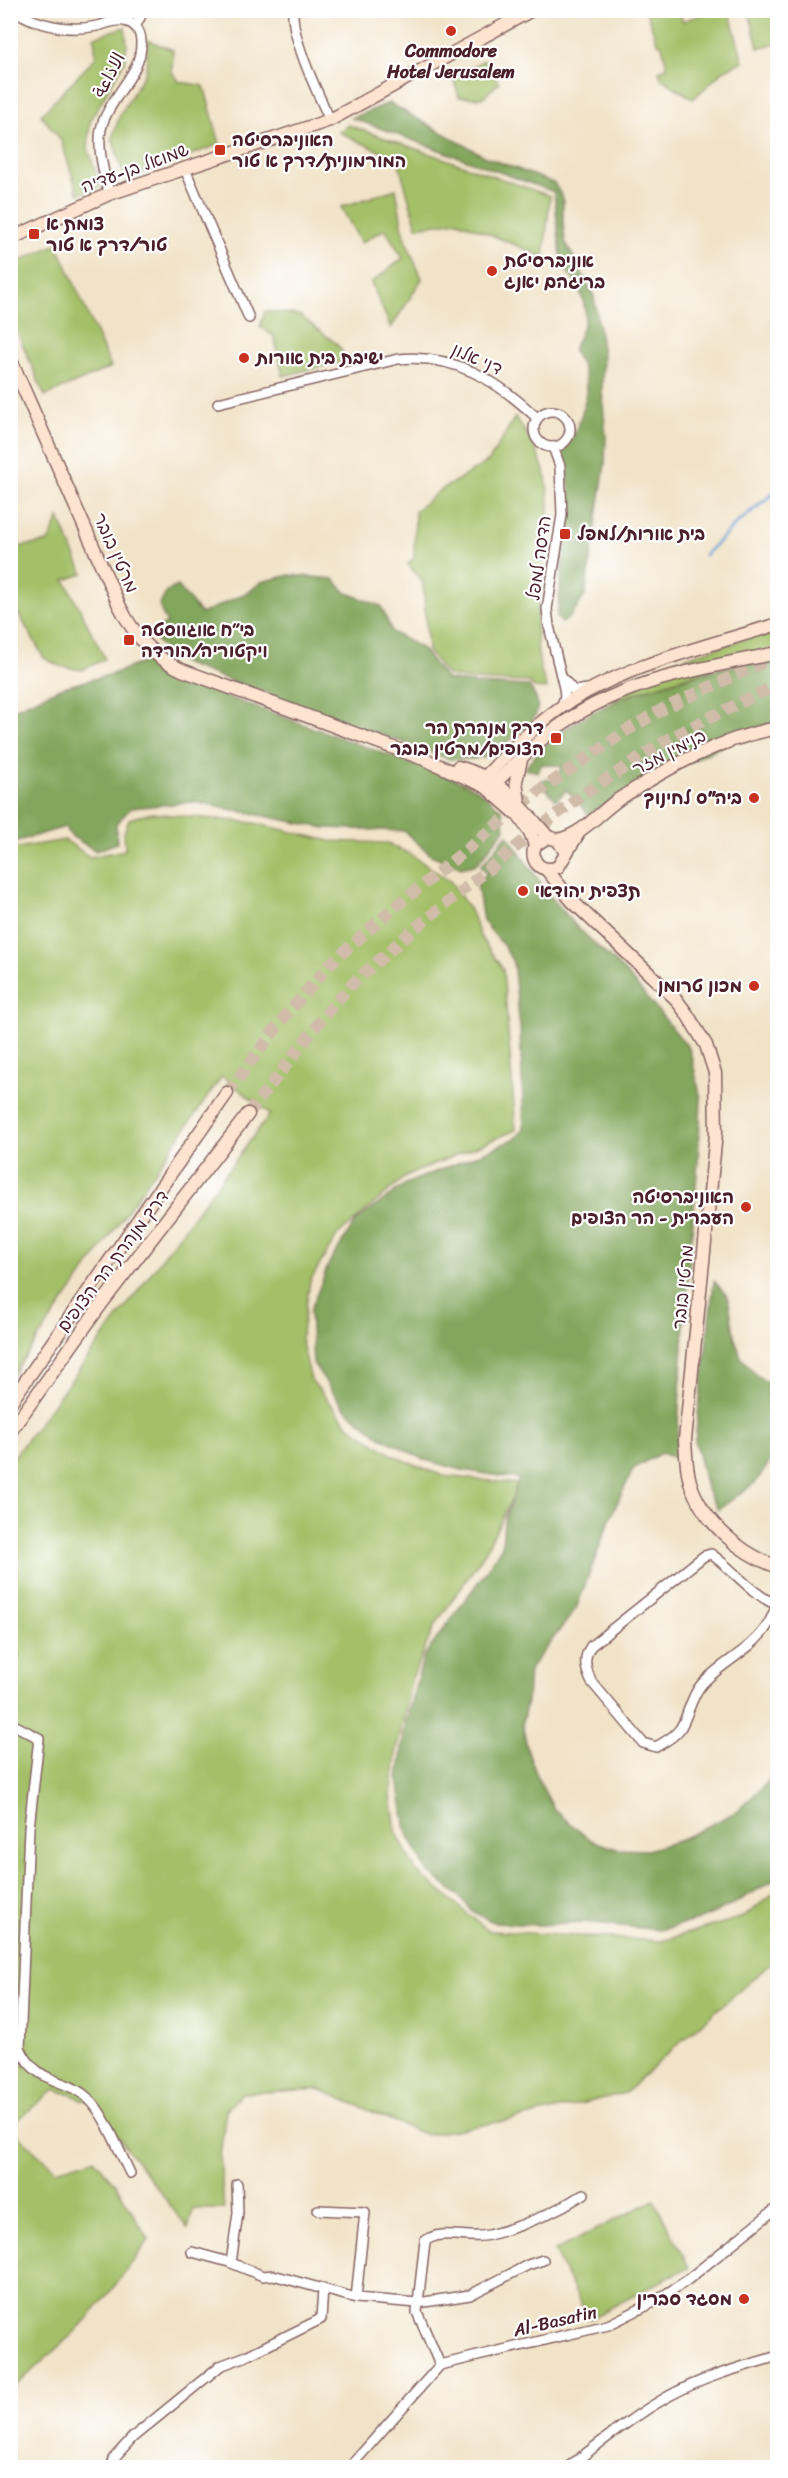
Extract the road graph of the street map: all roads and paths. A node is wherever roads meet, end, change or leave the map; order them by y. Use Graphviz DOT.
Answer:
graph roads {
  1 [pos="14,10"];
  2 [pos="144,10"];
  3 [pos="293,10"];
  4 [pos="532,10"];
  5 [pos="136,25"];
  6 [pos="330,120"];
  7 [pos="185,169"];
  8 [pos="109,195"];
  9 [pos="10,239"];
  10 [pos="249,318"];
  11 [pos="10,358"];
  12 [pos="218,403"];
  13 [pos="537,418"];
  14 [pos="553,447"];
  15 [pos="777,624"];
  16 [pos="777,652"];
  17 [pos="559,674"];
  18 [pos="598,687"];
  19 [pos="561,708"];
  20 [pos="777,728"];
  21 [pos="526,753"];
  22 [pos="505,756"];
  23 [pos="424,759"];
  24 [pos="465,768"];
  25 [pos="489,781"];
  26 [pos="522,808"];
  27 [pos="586,826"];
  28 [pos="553,839"];
  29 [pos="535,845"];
  30 [pos="564,859"];
  31 [pos="547,870"];
  32 [pos="584,911"];
  33 [pos="226,1093"];
  34 [pos="248,1114"];
  35 [pos="10,1403"];
  36 [pos="10,1432"];
  37 [pos="777,1567"];
  38 [pos="777,1605"];
  39 [pos="10,1723"];
  40 [pos="130,2173"];
  41 [pos="237,2184"];
  42 [pos="584,2194"];
  43 [pos="777,2207"];
  44 [pos="318,2210"];
  45 [pos="192,2252"];
  46 [pos="543,2260"];
  47 [pos="231,2263"];
  48 [pos="323,2289"];
  49 [pos="356,2298"];
  50 [pos="418,2303"];
  51 [pos="777,2356"];
  52 [pos="440,2365"];
  53 [pos="117,2468"];
  54 [pos="349,2468"];
  55 [pos="567,2468"];
  1 -- 5 [label="street, الاذاعة"];
  2 -- 5 [label="street"];
  3 -- 6 [label="street"];
  4 -- 6 [label="street, שמואל בן-עדיה"];
  5 -- 8 [label="street, الاذاعة"];
  6 -- 7 [label="street, שמואל בן-עדיה"];
  7 -- 8 [label="street, שמואל בן-עדיה"];
  7 -- 10 [label="street"];
  8 -- 9 [label="street, שמואל בן-עדיה"];
  11 -- 23 [label="street, מרטין בובר"];
  12 -- 13 [label="street, דני אלון"];
  13 -- 14 [label="street"];
  13 -- 14 [label="street"];
  14 -- 17 [label="street, הדסה למפל"];
  15 -- 18 [label="street"];
  16 -- 21 [label="street"];
  17 -- 18 [label="street"];
  17 -- 19 [label="street, הדסה למפל"];
  18 -- 19 [label="street"];
  19 -- 22 [label="street"];
  20 -- 27 [label="street, בנימין מזר"];
  21 -- 25 [label="street"];
  21 -- 26 [label="street"];
  22 -- 24 [label="street"];
  22 -- 25 [label="street"];
  23 -- 24 [label="street, מרטין בובר"];
  23 -- 25 [label="street, מרטין בובר"];
  24 -- 25 [label="street, מרטין בובר"];
  25 -- 26 [label="street, מרטין בובר"];
  25 -- 29 [label="street, מרטין בובר"];
  26 -- 28 [label="street, מרטין בובר"];
  27 -- 28 [label="street, בנימין מזר"];
  27 -- 30 [label="street, בנימין מזר"];
  28 -- 29 [label="street"];
  28 -- 30 [label="street"];
  29 -- 31 [label="street"];
  30 -- 31 [label="street"];
  30 -- 32 [label="street, מרטין בובר"];
  31 -- 32 [label="street, מרטין בובר"];
  32 -- 37 [label="street, מרטין בובר"];
  33 -- 35 [label="street, דרך מנהרת הר הצופים"];
  34 -- 36 [label="street, דרך מנהרת הר הצופים"];
  38 -- 38 [label="street"];
  39 -- 40 [label="street"];
  41 -- 47 [label="street"];
  42 -- 50 [label="street"];
  43 -- 52 [label="street, Al-Basatin"];
  44 -- 49 [label="street"];
  45 -- 47 [label="street"];
  46 -- 50 [label="street"];
  47 -- 48 [label="street"];
  48 -- 49 [label="street"];
  48 -- 53 [label="street"];
  49 -- 50 [label="street"];
  50 -- 52 [label="street"];
  51 -- 55 [label="street"];
  52 -- 54 [label="street"];
}
